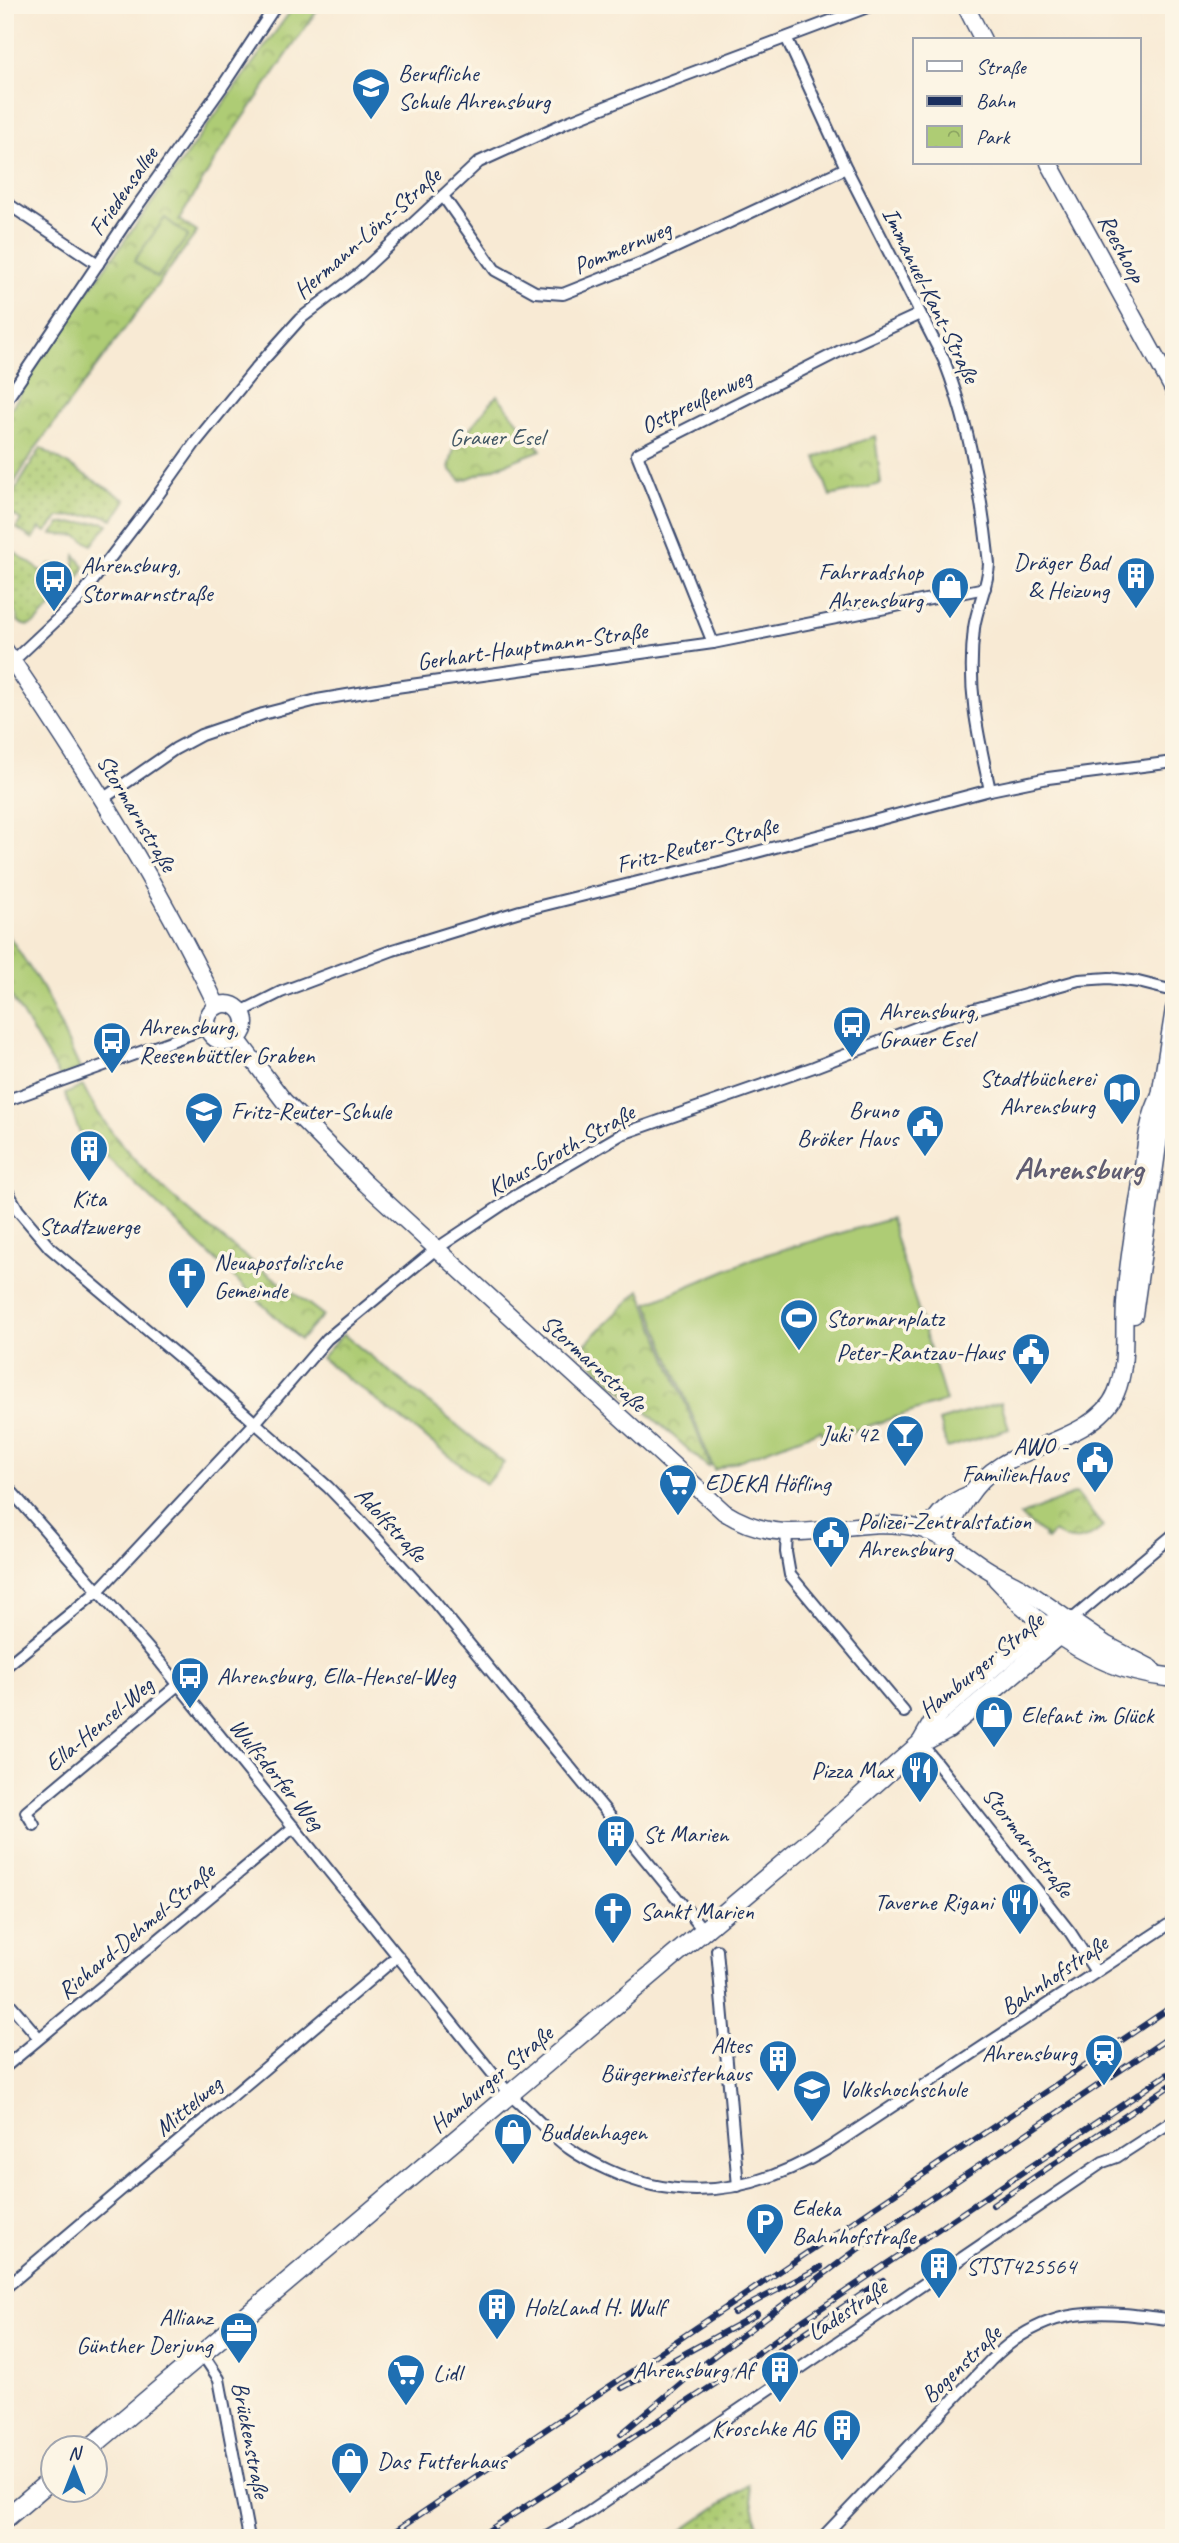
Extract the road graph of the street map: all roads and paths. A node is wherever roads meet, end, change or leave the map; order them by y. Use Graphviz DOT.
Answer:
graph roads {
  1 [pos="276,5"];
  2 [pos="873,5"];
  3 [pos="965,5"];
  4 [pos="982,38"];
  5 [pos="787,39"];
  6 [pos="1050,164"];
  7 [pos="846,168"];
  8 [pos="443,196"];
  9 [pos="5,202"];
  10 [pos="98,264"];
  11 [pos="920,314"];
  12 [pos="1169,373"];
  13 [pos="1174,391"];
  14 [pos="5,402"];
  15 [pos="985,588"];
  16 [pos="713,643"];
  17 [pos="9,655"];
  18 [pos="1174,762"];
  19 [pos="990,790"];
  20 [pos="104,798"];
  21 [pos="1174,991"];
  22 [pos="217,1006"];
  23 [pos="1174,1009"];
  24 [pos="242,1012"];
  25 [pos="207,1028"];
  26 [pos="237,1039"];
  27 [pos="5,1101"];
  28 [pos="5,1187"];
  29 [pos="436,1249"];
  30 [pos="255,1423"];
  31 [pos="5,1484"];
  32 [pos="970,1494"];
  33 [pos="928,1532"];
  34 [pos="787,1534"];
  35 [pos="1174,1534"];
  36 [pos="946,1540"];
  37 [pos="985,1567"];
  38 [pos="97,1591"];
  39 [pos="1058,1627"];
  40 [pos="5,1667"];
  41 [pos="178,1685"];
  42 [pos="904,1712"];
  43 [pos="920,1743"];
  44 [pos="34,1825"];
  45 [pos="294,1827"];
  46 [pos="1174,1921"];
  47 [pos="704,1931"];
  48 [pos="717,1951"];
  49 [pos="398,1956"];
  50 [pos="1096,1972"];
  51 [pos="5,1998"];
  52 [pos="39,2038"];
  53 [pos="5,2067"];
  54 [pos="510,2095"];
  55 [pos="1174,2120"];
  56 [pos="738,2186"];
  57 [pos="5,2288"];
  58 [pos="1174,2320"];
  59 [pos="203,2355"];
  60 [pos="107,2434"];
  61 [pos="38,2491"];
  62 [pos="5,2519"];
  63 [pos="249,2538"];
  64 [pos="545,2538"];
  65 [pos="822,2538"];
  1 -- 10 [label="street, Friedensallee"];
  2 -- 5 [label="street, Hermann-Löns-Straße"];
  3 -- 4 [label="street"];
  5 -- 7 [label="street, Immanuel-Kant-Straße"];
  5 -- 8 [label="street, Hermann-Löns-Straße"];
  6 -- 12 [label="street, Reeshoop"];
  7 -- 8 [label="street, Pommernweg"];
  7 -- 11 [label="street, Immanuel-Kant-Straße"];
  8 -- 17 [label="street, Hermann-Löns-Straße"];
  9 -- 10 [label="street"];
  10 -- 14 [label="street, Friedensallee"];
  11 -- 15 [label="street, Immanuel-Kant-Straße"];
  11 -- 16 [label="street, Ostpreußenweg"];
  12 -- 13 [label="street, Reeshoop"];
  15 -- 16 [label="street, Gerhart-Hauptmann-Straße"];
  15 -- 19 [label="street, Immanuel-Kant-Straße"];
  16 -- 20 [label="street, Gerhart-Hauptmann-Straße"];
  17 -- 20 [label="street, Stormarnstraße"];
  18 -- 19 [label="street, Fritz-Reuter-Straße"];
  19 -- 24 [label="street, Fritz-Reuter-Straße"];
  20 -- 22 [label="street, Stormarnstraße"];
  21 -- 29 [label="street, Klaus-Groth-Straße"];
  22 -- 24 [label="street"];
  22 -- 25 [label="street"];
  23 -- 32 [label="street"];
  24 -- 26 [label="street"];
  25 -- 26 [label="street"];
  25 -- 27 [label="street"];
  26 -- 29 [label="street, Stormarnstraße"];
  28 -- 30 [label="street, Adolfstraße"];
  29 -- 30 [label="street, Klaus-Groth-Straße"];
  29 -- 34 [label="street, Stormarnstraße"];
  30 -- 38 [label="street, Klaus-Groth-Straße"];
  30 -- 47 [label="street, Adolfstraße"];
  31 -- 38 [label="street, Wulfsdorfer Weg"];
  32 -- 33 [label="street"];
  32 -- 36 [label="street"];
  33 -- 34 [label="street, Stormarnstraße"];
  33 -- 36 [label="street, Stormarnstraße"];
  34 -- 42 [label="street"];
  35 -- 39 [label="street, Hamburger Straße"];
  36 -- 37 [label="street, Stormarnstraße"];
  37 -- 39 [label="street"];
  37 -- 39 [label="street"];
  38 -- 40 [label="street, Klaus-Groth-Straße"];
  38 -- 41 [label="street, Wulfsdorfer Weg"];
  39 -- 39 [label="main road"];
  39 -- 43 [label="main road, Hamburger Straße"];
  41 -- 44 [label="street, Ella-Hensel-Weg"];
  41 -- 45 [label="street, Wulfsdorfer Weg"];
  43 -- 47 [label="main road, Hamburger Straße"];
  43 -- 50 [label="street, Stormarnstraße"];
  45 -- 49 [label="street, Wulfsdorfer Weg"];
  45 -- 52 [label="street, Richard-Dehmel-Straße"];
  46 -- 50 [label="street, Bahnhofstraße"];
  47 -- 54 [label="main road, Hamburger Straße"];
  48 -- 56 [label="street"];
  49 -- 54 [label="street, Wulfsdorfer Weg"];
  49 -- 57 [label="street, Mittelweg"];
  50 -- 56 [label="street, Bahnhofstraße"];
  51 -- 52 [label="street"];
  52 -- 53 [label="street, Richard-Dehmel-Straße"];
  54 -- 56 [label="street, Bahnhofstraße"];
  54 -- 59 [label="main road, Hamburger Straße"];
  55 -- 64 [label="street, Ladestraße"];
  58 -- 65 [label="street, Bogenstraße"];
  59 -- 60 [label="main road, Hamburger Straße"];
  59 -- 63 [label="street, Brückenstraße"];
  61 -- 62 [label="main road"];
}
